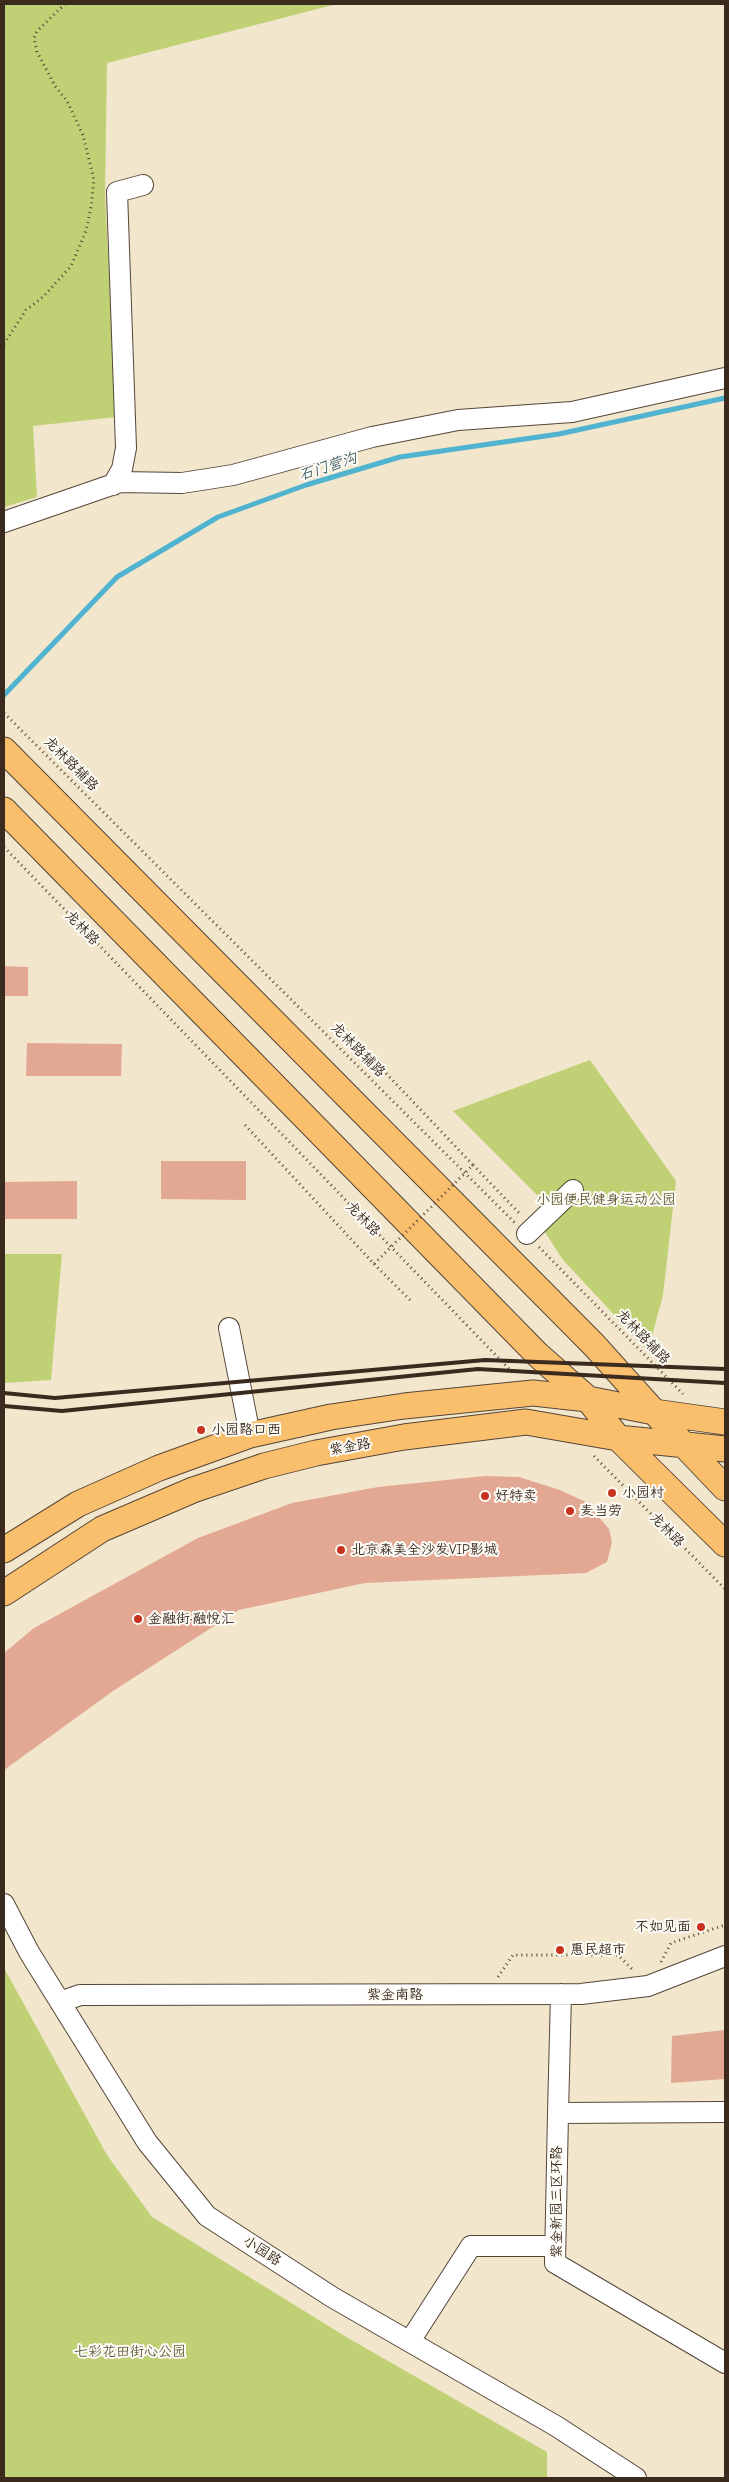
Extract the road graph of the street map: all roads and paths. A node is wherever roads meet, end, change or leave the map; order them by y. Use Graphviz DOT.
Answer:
graph roads {
  1 [pos="65,4"];
  2 [pos="143,185"];
  3 [pos="4,344"];
  4 [pos="725,378"];
  5 [pos="113,485"];
  6 [pos="4,522"];
  7 [pos="4,713"];
  8 [pos="4,750"];
  9 [pos="7,817"];
  10 [pos="4,847"];
  11 [pos="345,1030"];
  12 [pos="245,1126"];
  13 [pos="473,1165"];
  14 [pos="573,1190"];
  15 [pos="513,1206"];
  16 [pos="527,1234"];
  17 [pos="374,1264"];
  18 [pos="412,1302"];
  19 [pos="229,1328"];
  20 [pos="533,1393"];
  21 [pos="686,1398"];
  22 [pos="588,1399"];
  23 [pos="654,1412"];
  24 [pos="725,1422"];
  25 [pos="250,1435"];
  26 [pos="618,1438"];
  27 [pos="684,1446"];
  28 [pos="725,1449"];
  29 [pos="591,1453"];
  30 [pos="725,1488"];
  31 [pos="725,1544"];
  32 [pos="4,1550"];
  33 [pos="725,1589"];
  34 [pos="4,1592"];
  35 [pos="4,1904"];
  36 [pos="725,1925"];
  37 [pos="725,1956"];
  38 [pos="648,1986"];
  39 [pos="487,1994"];
  40 [pos="561,1994"];
  41 [pos="60,2002"];
  42 [pos="725,2112"];
  43 [pos="558,2113"];
  44 [pos="555,2246"];
  45 [pos="410,2342"];
  46 [pos="725,2363"];
  47 [pos="636,2478"];
  1 -- 3 [label="path"];
  2 -- 5 [label="street"];
  4 -- 5 [label="street"];
  5 -- 6 [label="street"];
  7 -- 16 [label="path, 龙林路辅路"];
  8 -- 23 [label="main road"];
  9 -- 22 [label="main road, 龙林路"];
  10 -- 20 [label="path, 龙林路"];
  11 -- 13 [label="path, bridge"];
  12 -- 17 [label="path, bridge"];
  13 -- 15 [label="path"];
  13 -- 17 [label="path, bridge"];
  14 -- 16 [label="street"];
  16 -- 21 [label="path, 龙林路辅路"];
  17 -- 18 [label="path"];
  19 -- 25 [label="street"];
  20 -- 22 [label="main road"];
  20 -- 25 [label="main road"];
  22 -- 23 [label="main road"];
  22 -- 26 [label="main road, 龙林路"];
  23 -- 24 [label="main road"];
  23 -- 27 [label="main road"];
  25 -- 32 [label="main road"];
  26 -- 27 [label="main road, 紫金路"];
  26 -- 31 [label="main road, 龙林路"];
  26 -- 34 [label="main road, 紫金路"];
  27 -- 28 [label="main road, 紫金路"];
  27 -- 30 [label="main road"];
  29 -- 33 [label="path, 龙林路"];
  35 -- 41 [label="street, 小园路"];
  36 -- 38 [label="path"];
  37 -- 38 [label="street, 紫金南路"];
  38 -- 39 [label="path"];
  38 -- 40 [label="street, 紫金南路"];
  39 -- 40 [label="street, 紫金南路"];
  39 -- 41 [label="street, 紫金南路"];
  40 -- 43 [label="street, 紫金新园三区环路"];
  41 -- 45 [label="street, 小园路"];
  42 -- 43 [label="street"];
  43 -- 44 [label="street, 紫金新园三区环路"];
  44 -- 45 [label="street"];
  44 -- 46 [label="street, 紫金新园三区环路"];
  45 -- 47 [label="street, 小园路"];
}
